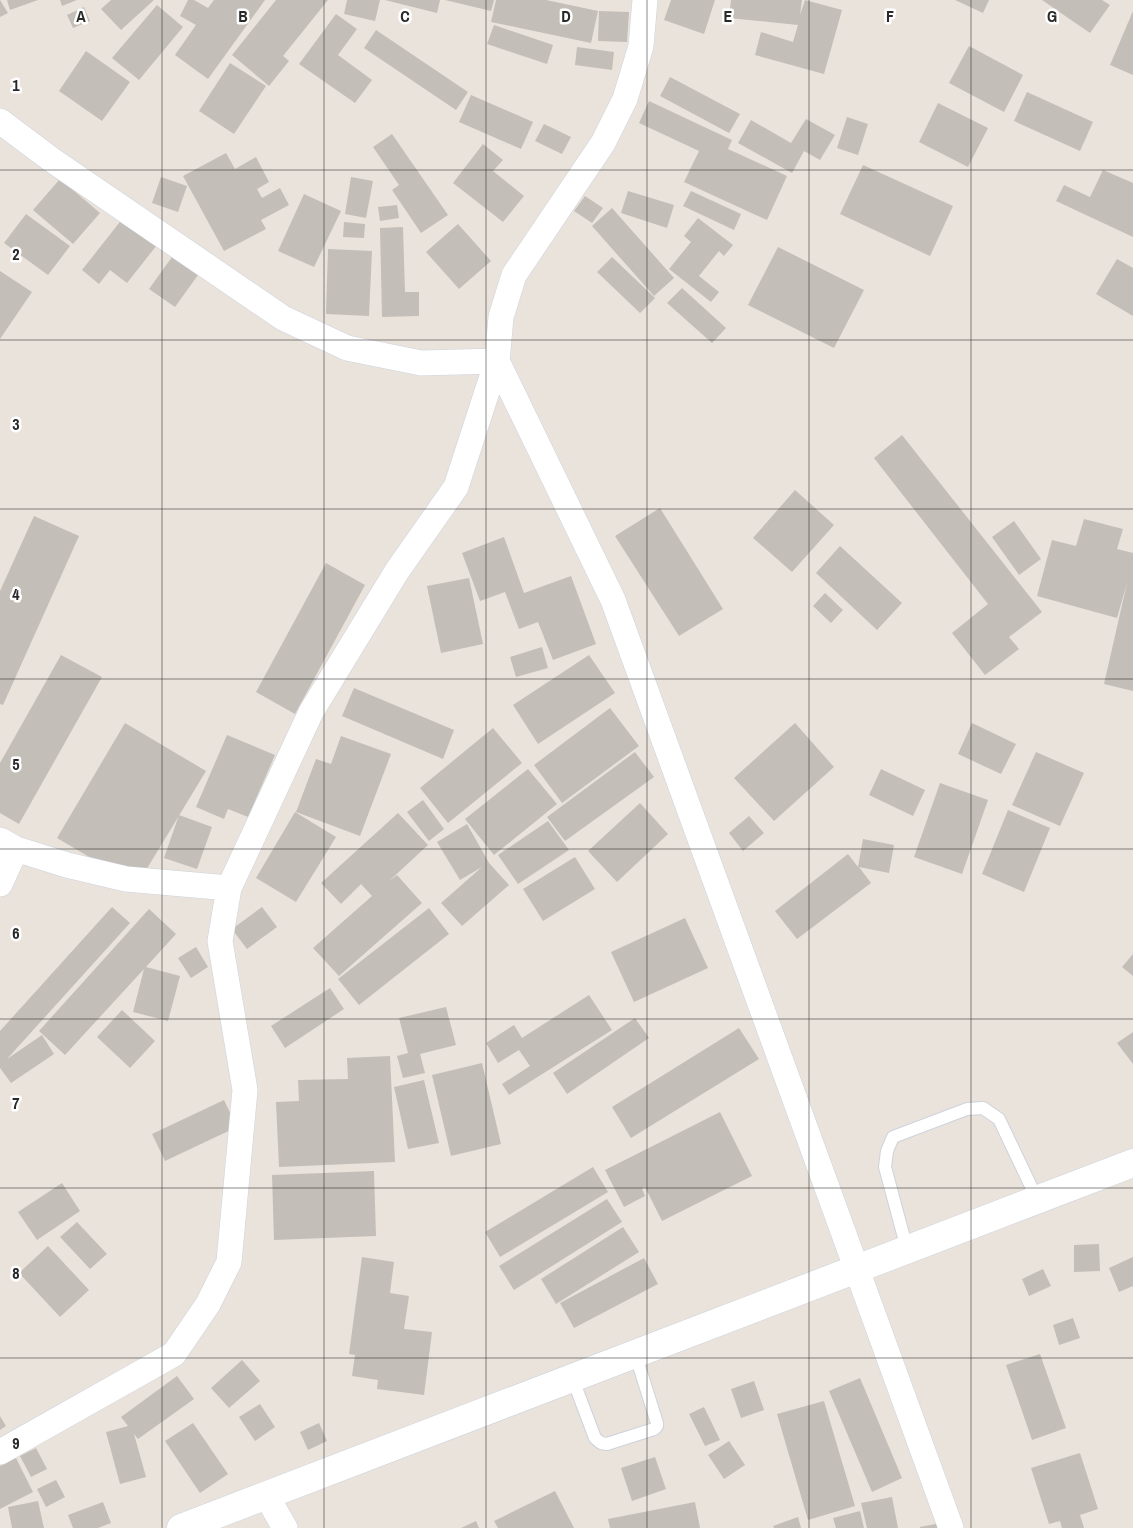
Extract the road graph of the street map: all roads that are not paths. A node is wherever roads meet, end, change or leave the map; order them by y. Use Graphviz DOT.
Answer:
graph roads {
  1 [pos="645,0"];
  2 [pos="0,121"];
  3 [pos="497,361"];
  4 [pos="8,844"];
  5 [pos="0,884"];
  6 [pos="228,888"];
  7 [pos="1133,1163"];
  8 [pos="1037,1200"];
  9 [pos="907,1249"];
  10 [pos="856,1269"];
  11 [pos="635,1353"];
  12 [pos="572,1377"];
  13 [pos="0,1452"];
  14 [pos="266,1495"];
  15 [pos="181,1528"];
  16 [pos="285,1528"];
  17 [pos="951,1528"];
  1 -- 3 [label="street"];
  2 -- 3 [label="street"];
  3 -- 6 [label="street"];
  3 -- 10 [label="street"];
  4 -- 5 [label="street"];
  4 -- 6 [label="street"];
  6 -- 13 [label="street"];
  7 -- 8 [label="main road"];
  8 -- 9 [label="main road"];
  8 -- 9 [label="lane"];
  9 -- 10 [label="main road"];
  10 -- 11 [label="main road"];
  10 -- 17 [label="street"];
  11 -- 12 [label="main road"];
  11 -- 12 [label="lane"];
  12 -- 14 [label="main road"];
  14 -- 15 [label="main road"];
  14 -- 16 [label="street"];
}
